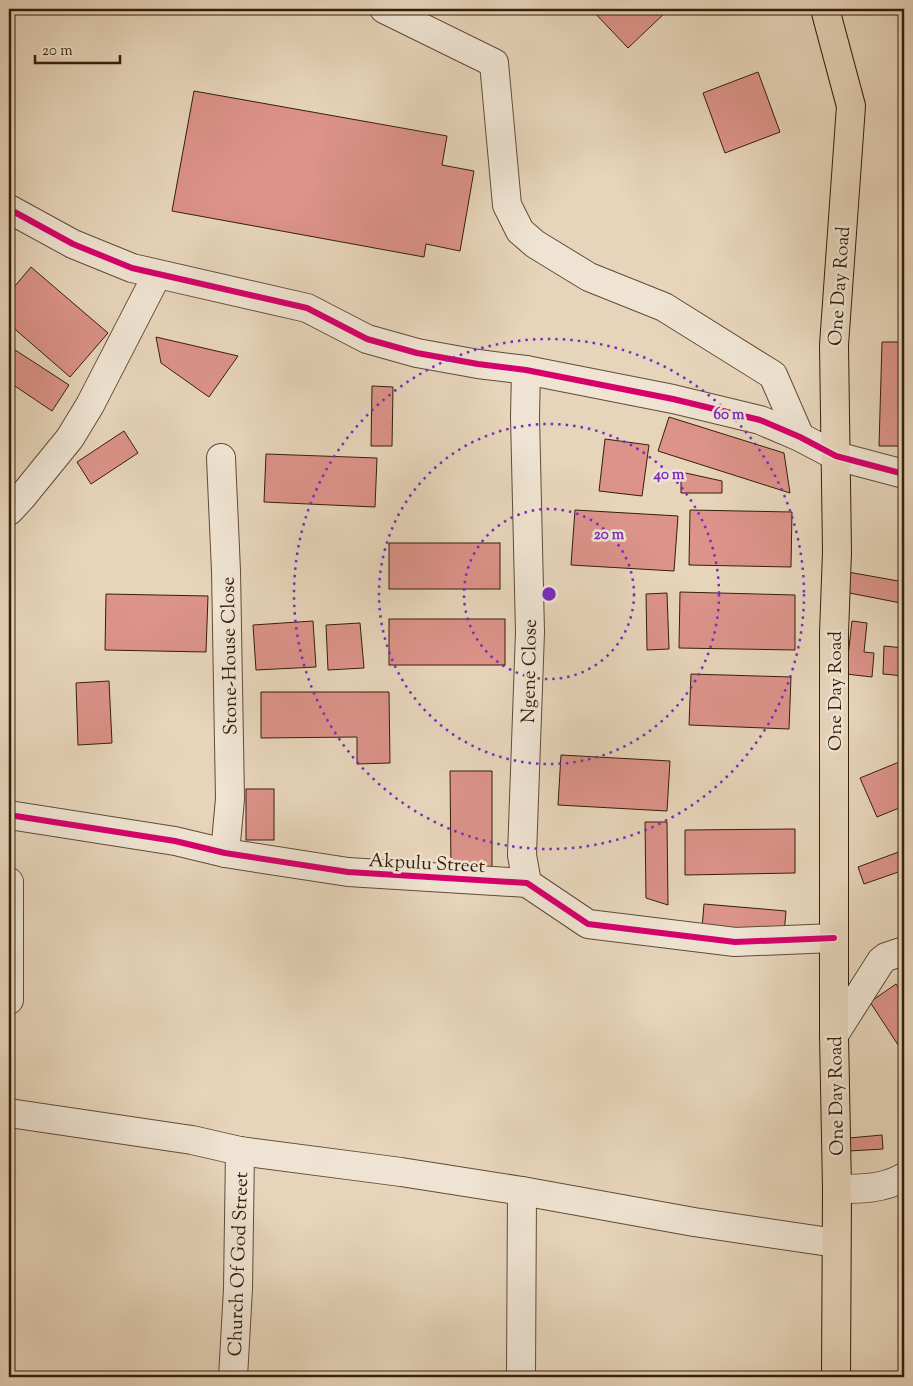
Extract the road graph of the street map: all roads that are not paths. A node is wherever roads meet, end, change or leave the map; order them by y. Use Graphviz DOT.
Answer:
graph roads {
  1 [pos="384,9"];
  2 [pos="825,9"];
  3 [pos="9,208"];
  4 [pos="156,274"];
  5 [pos="526,370"];
  6 [pos="800,437"];
  7 [pos="836,456"];
  8 [pos="221,458"];
  9 [pos="904,474"];
  10 [pos="9,511"];
  11 [pos="10,823"];
  12 [pos="225,853"];
  13 [pos="9,882"];
  14 [pos="527,883"];
  15 [pos="834,938"];
  16 [pos="904,951"];
  17 [pos="9,1000"];
  18 [pos="834,1035"];
  19 [pos="9,1113"];
  20 [pos="240,1152"];
  21 [pos="904,1177"];
  22 [pos="837,1189"];
  23 [pos="522,1191"];
  24 [pos="836,1243"];
  25 [pos="233,1377"];
  26 [pos="521,1377"];
  27 [pos="836,1377"];
  1 -- 6 [label="street"];
  2 -- 7 [label="main road, One Day Road"];
  3 -- 4 [label="street"];
  4 -- 5 [label="street"];
  4 -- 10 [label="street"];
  5 -- 6 [label="street"];
  5 -- 14 [label="street, Ngene Close"];
  6 -- 7 [label="street"];
  7 -- 9 [label="street"];
  7 -- 15 [label="main road, One Day Road"];
  8 -- 12 [label="street, Stone-House Close"];
  11 -- 12 [label="street, Akpulu Street"];
  12 -- 14 [label="street, Akpulu Street"];
  13 -- 17 [label="street"];
  14 -- 15 [label="street"];
  15 -- 18 [label="main road, One Day Road"];
  16 -- 18 [label="street"];
  18 -- 22 [label="main road, One Day Road"];
  19 -- 20 [label="street"];
  20 -- 23 [label="street"];
  20 -- 25 [label="street, Church Of God Street"];
  21 -- 22 [label="street"];
  22 -- 24 [label="main road, One Day Road"];
  23 -- 24 [label="street"];
  23 -- 26 [label="street"];
  24 -- 27 [label="main road, One Day Road"];
}
